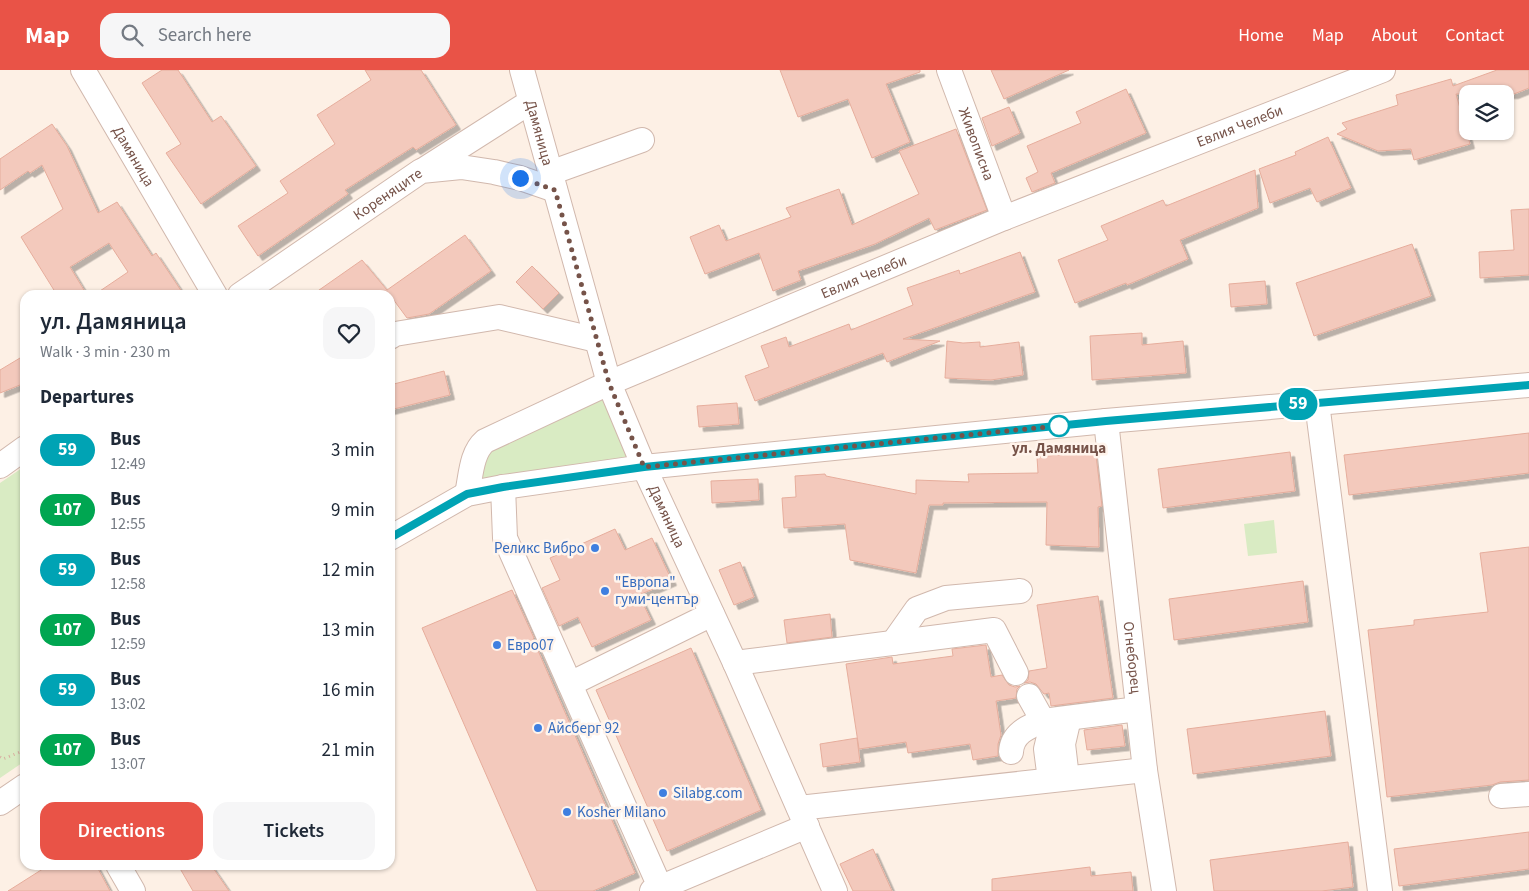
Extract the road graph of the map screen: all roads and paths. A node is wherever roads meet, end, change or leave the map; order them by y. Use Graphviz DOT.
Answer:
graph roads {
  1 [pos="82,70"];
  2 [pos="522,70"];
  3 [pos="949,70"];
  4 [pos="1382,70"];
  5 [pos="530,102"];
  6 [pos="642,140"];
  7 [pos="421,171"];
  8 [pos="552,182"];
  9 [pos="1004,218"];
  10 [pos="212,290"];
  11 [pos="247,290"];
  12 [pos="395,334"];
  13 [pos="597,340"];
  14 [pos="609,383"];
  15 [pos="1529,385"];
  16 [pos="1317,403"];
  17 [pos="1106,421"];
  18 [pos="20,452"];
  19 [pos="0,466"];
  20 [pos="644,467"];
  21 [pos="503,487"];
  22 [pos="467,494"];
  23 [pos="395,535"];
  24 [pos="1020,591"];
  25 [pos="712,614"];
  26 [pos="892,643"];
  27 [pos="735,663"];
  28 [pos="1016,673"];
  29 [pos="570,684"];
  30 [pos="1029,696"];
  31 [pos="1138,710"];
  32 [pos="1055,720"];
  33 [pos="20,752"];
  34 [pos="1011,752"];
  35 [pos="0,758"];
  36 [pos="1145,770"];
  37 [pos="1058,779"];
  38 [pos="20,789"];
  39 [pos="1529,794"];
  40 [pos="1501,796"];
  41 [pos="0,803"];
  42 [pos="803,817"];
  43 [pos="121,870"];
  44 [pos="656,889"];
  45 [pos="133,891"];
  46 [pos="835,891"];
  47 [pos="1164,891"];
  48 [pos="1380,891"];
  1 -- 10 [label="street, Дамяница"];
  2 -- 5 [label="street, Дамяница"];
  3 -- 9 [label="street, Живописна"];
  4 -- 9 [label="street, Евлия Челеби"];
  5 -- 7 [label="street"];
  5 -- 8 [label="street, Дамяница"];
  6 -- 8 [label="street"];
  7 -- 8 [label="street, Кореняците"];
  7 -- 11 [label="street, Кореняците"];
  8 -- 13 [label="street, Дамяница"];
  9 -- 14 [label="street, Евлия Челеби"];
  12 -- 13 [label="street"];
  13 -- 14 [label="street, Дамяница"];
  14 -- 20 [label="street, Дамяница"];
  14 -- 22 [label="street, Евлия Челеби"];
  15 -- 16 [label="street"];
  16 -- 17 [label="street"];
  16 -- 48 [label="street"];
  17 -- 20 [label="street"];
  17 -- 31 [label="street, Огнеборец"];
  18 -- 19 [label="street"];
  20 -- 21 [label="street"];
  20 -- 25 [label="street, Дамяница"];
  21 -- 22 [label="street"];
  21 -- 29 [label="street"];
  22 -- 23 [label="street"];
  24 -- 26 [label="street"];
  25 -- 27 [label="street, Дамяница"];
  25 -- 29 [label="street"];
  26 -- 27 [label="street"];
  26 -- 28 [label="street"];
  27 -- 42 [label="street, Дамяница"];
  29 -- 44 [label="street"];
  30 -- 32 [label="street"];
  31 -- 32 [label="street"];
  31 -- 36 [label="street, Огнеборец"];
  32 -- 34 [label="street"];
  32 -- 37 [label="street"];
  33 -- 35 [label="path"];
  36 -- 37 [label="street"];
  36 -- 47 [label="street, Огнеборец"];
  37 -- 42 [label="street"];
  38 -- 41 [label="street"];
  39 -- 40 [label="street"];
  42 -- 44 [label="street"];
  42 -- 46 [label="street, Дамяница"];
  43 -- 45 [label="street"];
}
